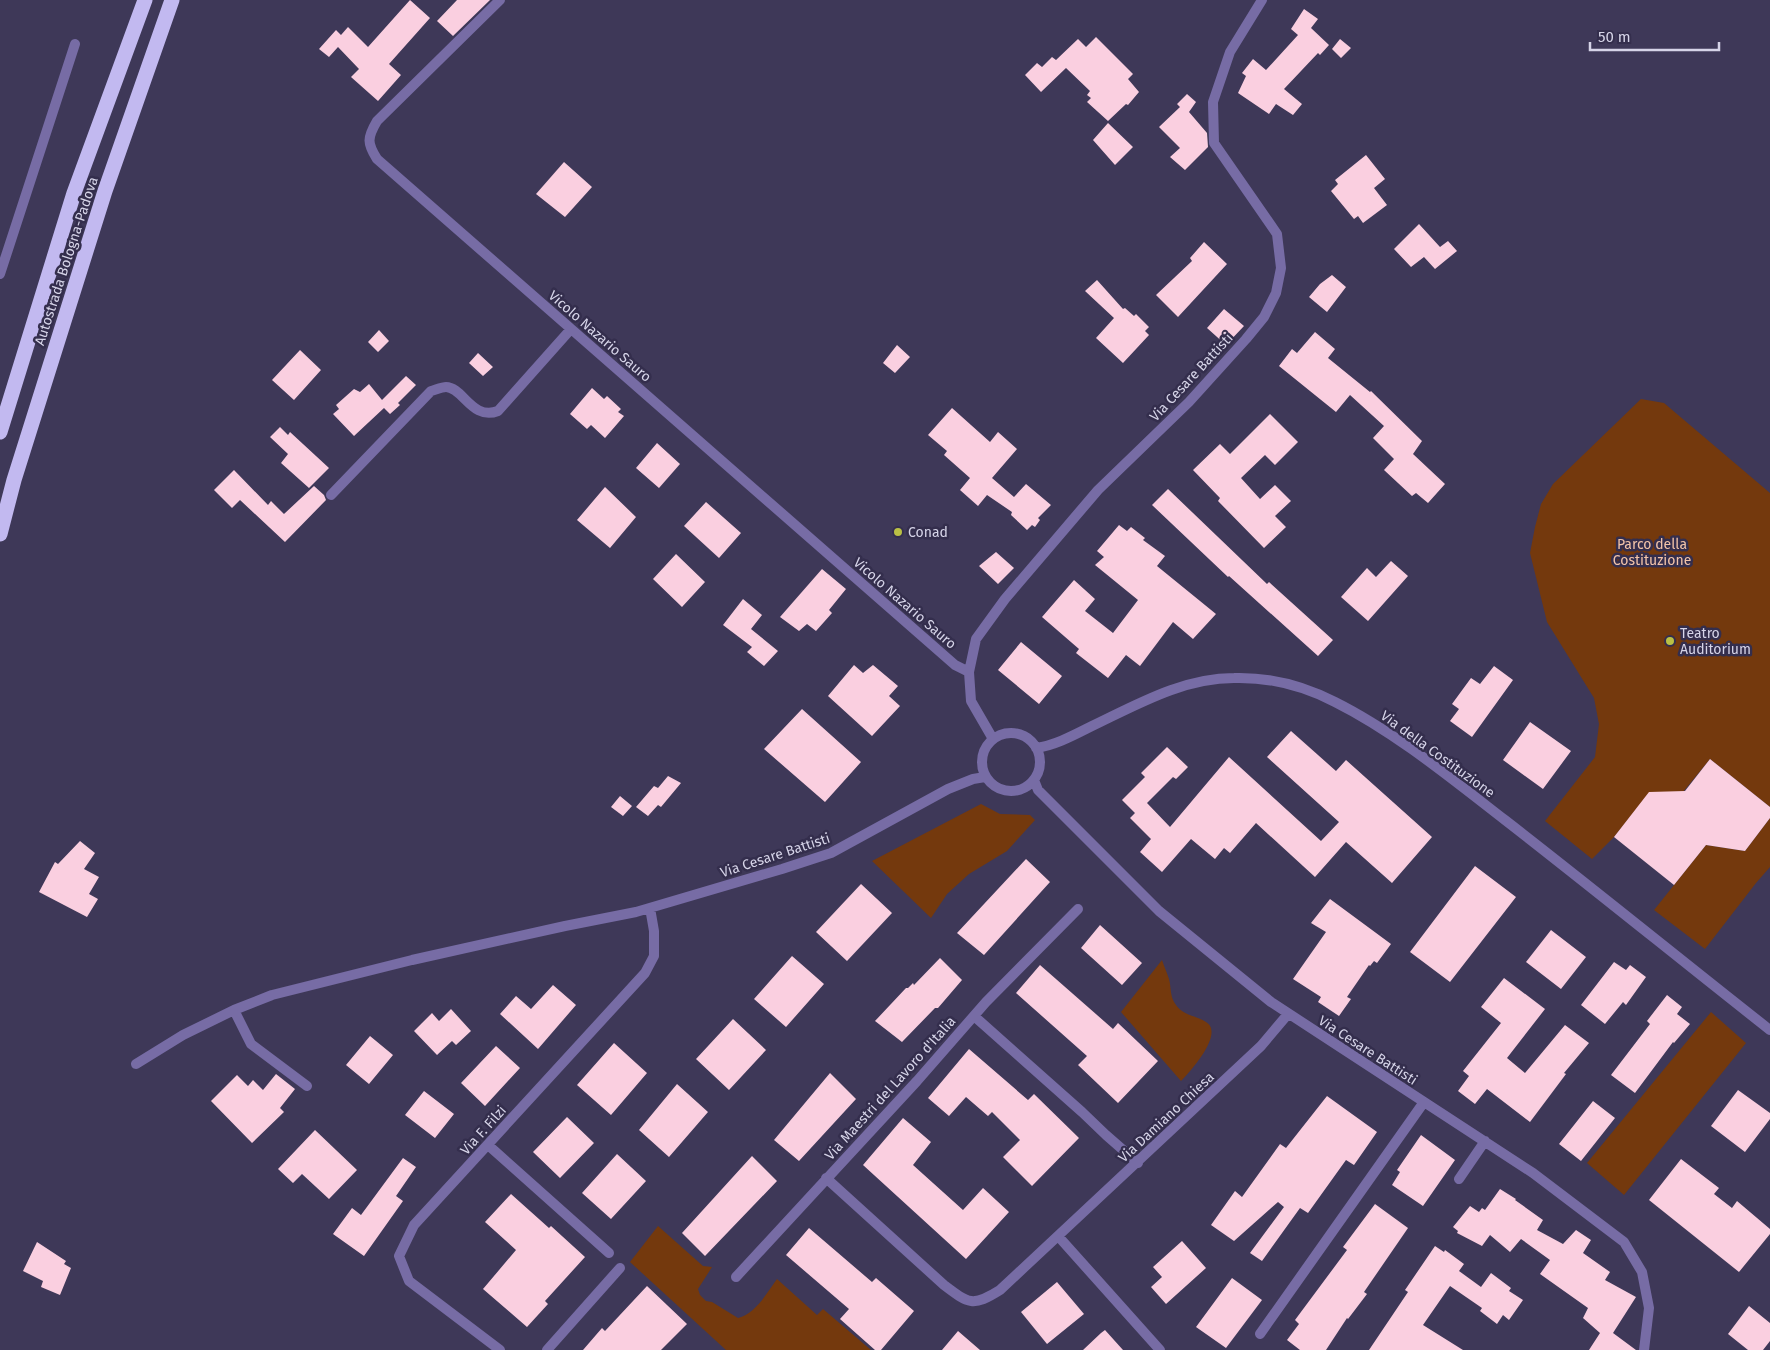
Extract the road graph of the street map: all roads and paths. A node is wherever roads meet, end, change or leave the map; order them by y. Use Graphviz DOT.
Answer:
graph roads {
  1 [pos="145,0"];
  2 [pos="172,0"];
  3 [pos="500,0"];
  4 [pos="1262,0"];
  5 [pos="76,44"];
  6 [pos="0,274"];
  7 [pos="571,329"];
  8 [pos="0,432"];
  9 [pos="331,495"];
  10 [pos="0,534"];
  11 [pos="969,672"];
  12 [pos="993,738"];
  13 [pos="1036,748"];
  14 [pos="985,777"];
  15 [pos="1034,780"];
  16 [pos="650,908"];
  17 [pos="1078,909"];
  18 [pos="234,1010"];
  19 [pos="1288,1014"];
  20 [pos="974,1016"];
  21 [pos="1770,1030"];
  22 [pos="136,1064"];
  23 [pos="307,1086"];
  24 [pos="1424,1102"];
  25 [pos="1485,1141"];
  26 [pos="488,1145"];
  27 [pos="1138,1163"];
  28 [pos="826,1178"];
  29 [pos="1459,1179"];
  30 [pos="1058,1236"];
  31 [pos="609,1253"];
  32 [pos="620,1268"];
  33 [pos="736,1277"];
  34 [pos="1000,1290"];
  35 [pos="1260,1334"];
  36 [pos="500,1350"];
  37 [pos="547,1350"];
  38 [pos="1160,1350"];
  39 [pos="1644,1350"];
  1 -- 8 [label="highway, Autostrada Bologna-Padova"];
  2 -- 10 [label="highway, Autostrada Bologna-Padova"];
  3 -- 7 [label="street, Vicolo Nazario Sauro"];
  4 -- 11 [label="street, Via Cesare Battisti"];
  5 -- 6 [label="street"];
  7 -- 9 [label="street"];
  7 -- 11 [label="street, Vicolo Nazario Sauro"];
  11 -- 12 [label="street, Via Cesare Battisti"];
  12 -- 13 [label="street"];
  12 -- 14 [label="street"];
  13 -- 15 [label="street"];
  13 -- 21 [label="street, Via della Costituzione"];
  14 -- 15 [label="street"];
  14 -- 16 [label="street, Via Cesare Battisti"];
  15 -- 19 [label="street, Via Cesare Battisti"];
  16 -- 18 [label="street, Via Cesare Battisti"];
  16 -- 26 [label="street, Via F. Filzi"];
  17 -- 20 [label="street, Via Maestri del Lavoro d'Italia"];
  18 -- 22 [label="street, Via Cesare Battisti"];
  18 -- 23 [label="street"];
  19 -- 24 [label="street, Via Cesare Battisti"];
  19 -- 27 [label="street, Via Damiano Chiesa"];
  20 -- 27 [label="street, Via Maestri del Lavoro d'Italia"];
  20 -- 28 [label="street, Via Maestri del Lavoro d'Italia"];
  24 -- 25 [label="street, Via Cesare Battisti"];
  24 -- 35 [label="street"];
  25 -- 29 [label="street"];
  25 -- 39 [label="street, Via Cesare Battisti"];
  26 -- 31 [label="street"];
  26 -- 36 [label="street, Via F. Filzi"];
  27 -- 30 [label="street, Via Damiano Chiesa"];
  28 -- 33 [label="street, Via Maestri del Lavoro d'Italia"];
  28 -- 34 [label="street, Via Maestri del Lavoro d'Italia"];
  30 -- 34 [label="street, Via Damiano Chiesa"];
  30 -- 38 [label="street"];
  32 -- 37 [label="street"];
}
